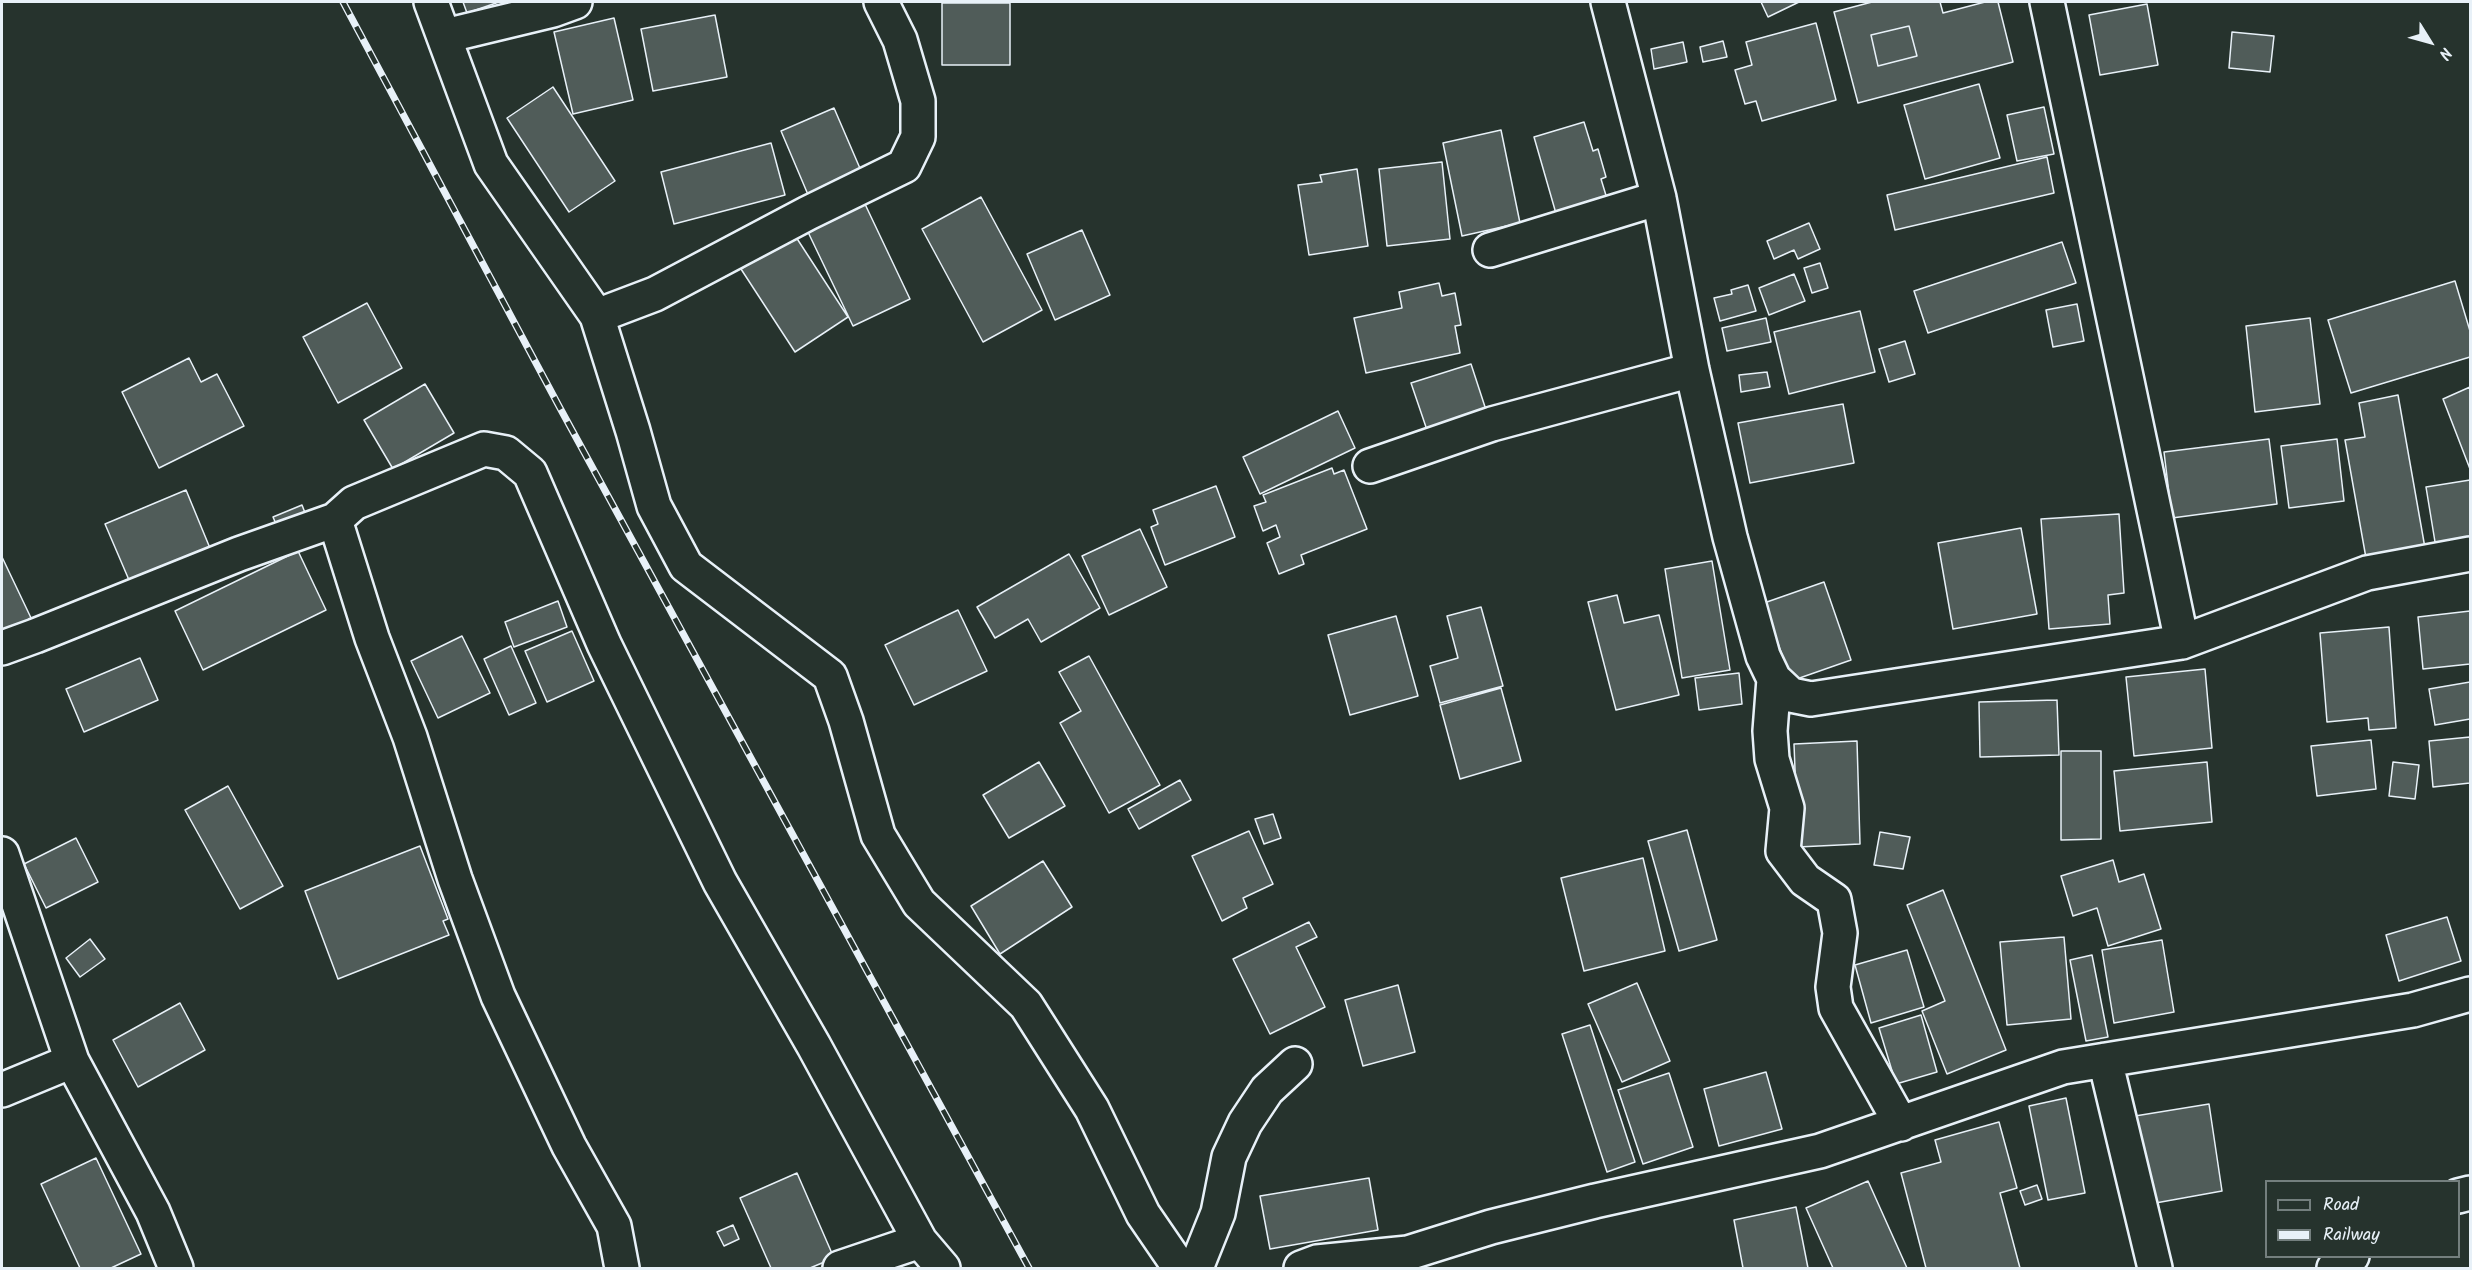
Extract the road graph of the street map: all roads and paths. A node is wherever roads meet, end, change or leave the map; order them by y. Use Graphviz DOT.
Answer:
graph roads {
  1 [pos="431,2"];
  2 [pos="574,2"];
  3 [pos="881,2"];
  4 [pos="1608,2"];
  5 [pos="2047,2"];
  6 [pos="445,36"];
  7 [pos="1659,198"];
  8 [pos="1490,250"];
  9 [pos="597,316"];
  10 [pos="1692,370"];
  11 [pos="1370,466"];
  12 [pos="335,520"];
  13 [pos="2470,554"];
  14 [pos="2182,642"];
  15 [pos="2,648"];
  16 [pos="1774,679"];
  17 [pos="2,854"];
  18 [pos="2470,994"];
  19 [pos="2105,1060"];
  20 [pos="72,1061"];
  21 [pos="1295,1064"];
  22 [pos="2,1089"];
  23 [pos="1901,1124"];
  24 [pos="920,1241"];
  25 [pos="2350,1258"];
  26 [pos="176,1269"];
  27 [pos="622,1269"];
  28 [pos="840,1269"];
  29 [pos="943,1269"];
  30 [pos="1180,1269"];
  31 [pos="1196,1269"];
  32 [pos="1302,1269"];
  33 [pos="2155,1269"];
  34 [pos="2334,1269"];
  1 -- 6 [label="street"];
  2 -- 6 [label="street"];
  3 -- 9 [label="street"];
  4 -- 7 [label="street"];
  5 -- 14 [label="street"];
  6 -- 9 [label="street"];
  7 -- 8 [label="street"];
  7 -- 10 [label="street"];
  9 -- 30 [label="street"];
  10 -- 11 [label="street"];
  10 -- 16 [label="street"];
  12 -- 15 [label="street"];
  12 -- 24 [label="street"];
  12 -- 27 [label="street"];
  13 -- 14 [label="street"];
  14 -- 16 [label="street"];
  16 -- 23 [label="street"];
  17 -- 20 [label="street"];
  18 -- 19 [label="street"];
  19 -- 23 [label="street"];
  19 -- 33 [label="street"];
  20 -- 22 [label="street"];
  20 -- 26 [label="street"];
  21 -- 31 [label="street"];
  23 -- 32 [label="street"];
  24 -- 28 [label="street"];
  24 -- 29 [label="street"];
  25 -- 34 [label="street"];
}
